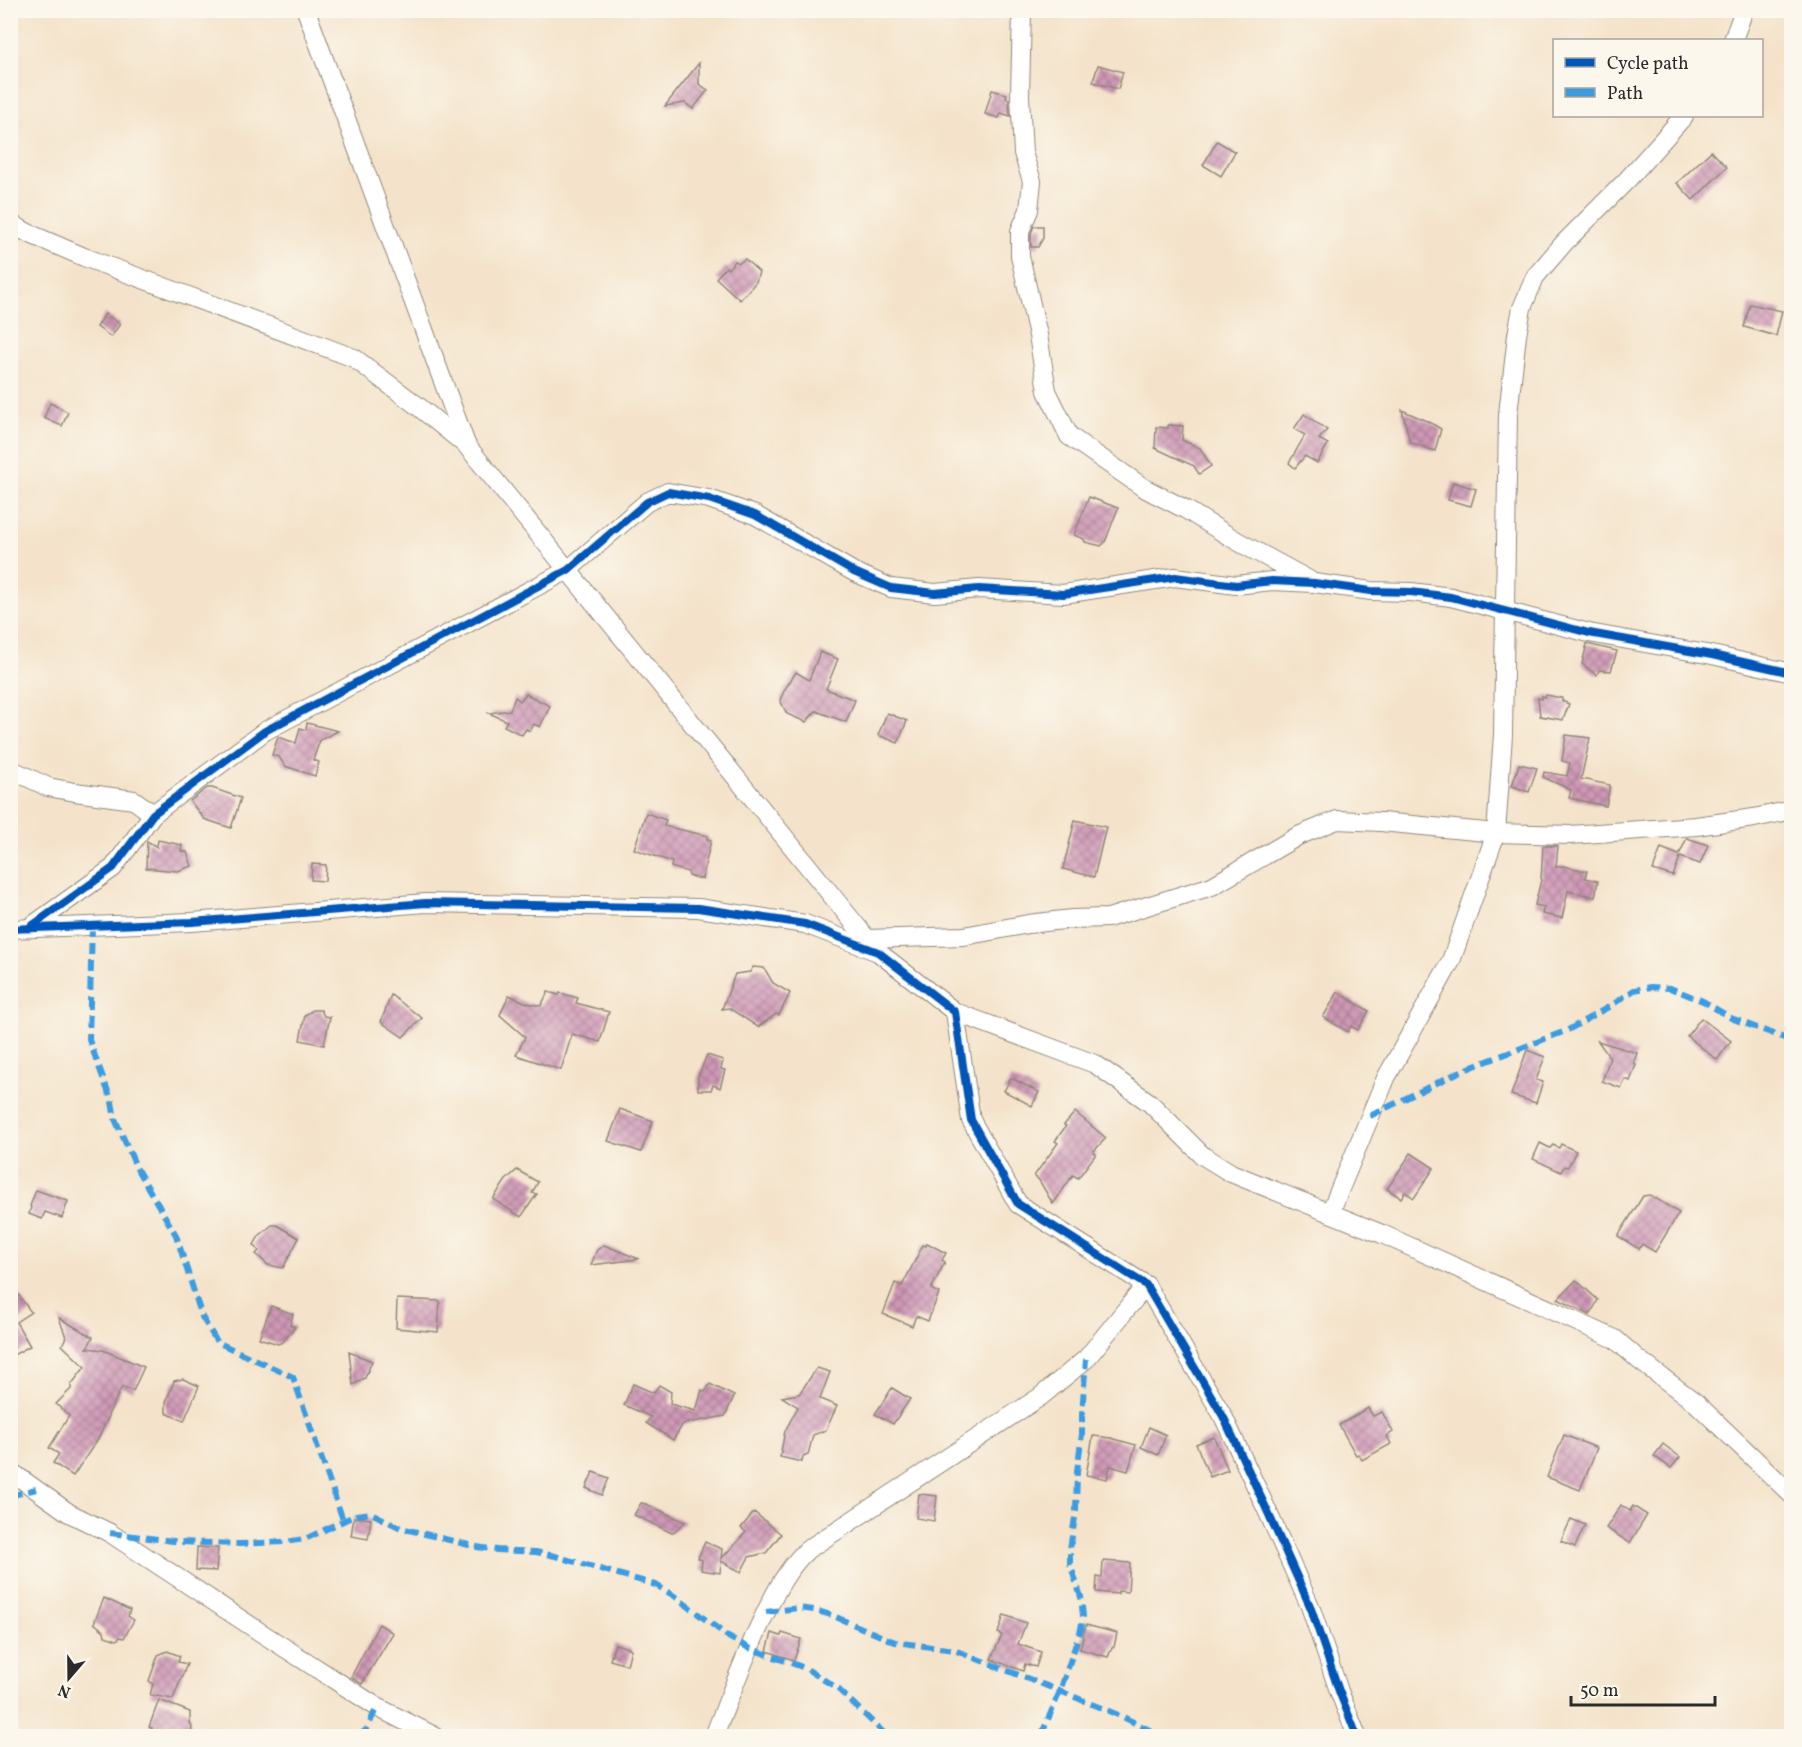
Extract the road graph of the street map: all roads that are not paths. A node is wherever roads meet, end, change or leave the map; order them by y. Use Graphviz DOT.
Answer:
graph roads {
  1 [pos="306,10"];
  2 [pos="1022,10"];
  3 [pos="1744,10"];
  4 [pos="1732,39"];
  5 [pos="1683,117"];
  6 [pos="10,223"];
  7 [pos="467,446"];
  8 [pos="568,570"];
  9 [pos="1314,583"];
  10 [pos="1505,612"];
  11 [pos="1791,673"];
  12 [pos="10,769"];
  13 [pos="1791,810"];
  14 [pos="153,814"];
  15 [pos="1496,833"];
  16 [pos="20,928"];
  17 [pos="872,945"];
  18 [pos="955,1012"];
  19 [pos="1330,1213"];
  20 [pos="1146,1285"];
  21 [pos="10,1472"];
  22 [pos="1791,1495"];
  23 [pos="434,1737"];
  24 [pos="714,1737"];
  25 [pos="1358,1737"];
  1 -- 7 [label="street"];
  2 -- 9 [label="street"];
  3 -- 4 [label="street"];
  5 -- 10 [label="street"];
  6 -- 7 [label="street"];
  7 -- 8 [label="street"];
  8 -- 9 [label="street"];
  8 -- 14 [label="street"];
  8 -- 17 [label="street"];
  9 -- 10 [label="street"];
  10 -- 11 [label="street"];
  10 -- 15 [label="street"];
  12 -- 14 [label="street"];
  13 -- 15 [label="street"];
  14 -- 16 [label="street"];
  15 -- 17 [label="street"];
  15 -- 19 [label="street"];
  16 -- 17 [label="street"];
  17 -- 18 [label="street"];
  18 -- 19 [label="street"];
  18 -- 20 [label="street"];
  19 -- 22 [label="street"];
  20 -- 24 [label="street"];
  20 -- 25 [label="street"];
  21 -- 23 [label="street"];
}
